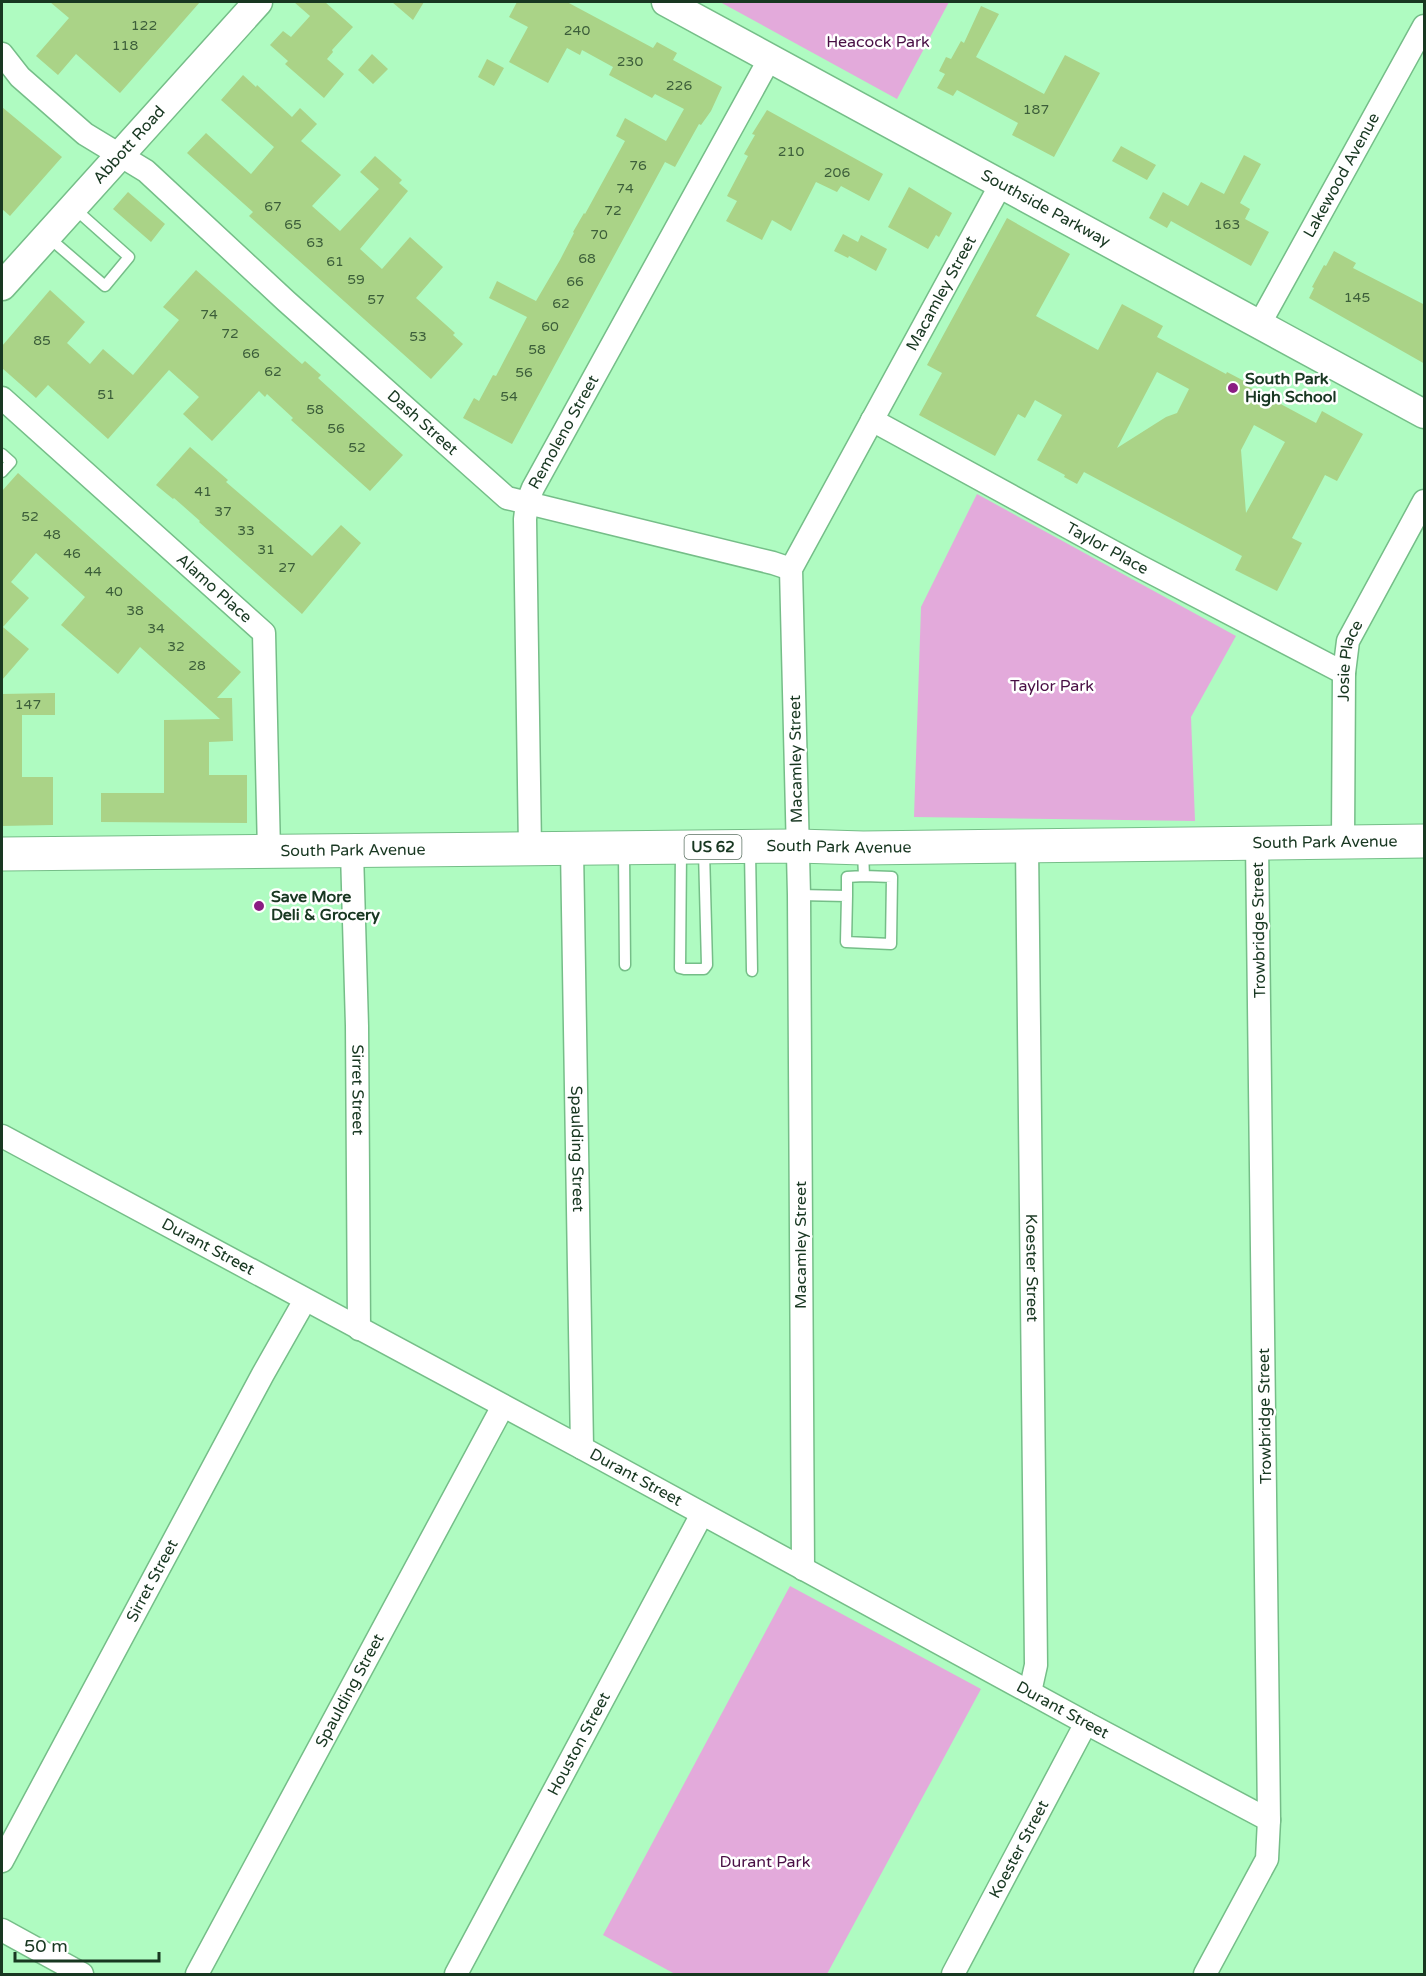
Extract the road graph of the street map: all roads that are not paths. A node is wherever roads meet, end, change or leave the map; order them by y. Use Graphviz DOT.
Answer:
graph roads {
  1 [pos="258,2"];
  2 [pos="673,3"];
  3 [pos="1425,26"];
  4 [pos="2,54"];
  5 [pos="770,58"];
  6 [pos="120,156"];
  7 [pos="1001,183"];
  8 [pos="73,207"];
  9 [pos="47,236"];
  10 [pos="2,286"];
  11 [pos="1259,325"];
  12 [pos="2,398"];
  13 [pos="1425,414"];
  14 [pos="872,420"];
  15 [pos="2,454"];
  16 [pos="2,472"];
  17 [pos="1425,501"];
  18 [pos="527,503"];
  19 [pos="791,569"];
  20 [pos="1344,673"];
  21 [pos="1342,840"];
  22 [pos="1425,841"];
  23 [pos="1257,842"];
  24 [pos="1027,845"];
  25 [pos="750,846"];
  26 [pos="798,846"];
  27 [pos="693,847"];
  28 [pos="624,848"];
  29 [pos="530,849"];
  30 [pos="572,849"];
  31 [pos="269,852"];
  32 [pos="352,852"];
  33 [pos="2,854"];
  34 [pos="883,862"];
  35 [pos="799,895"];
  36 [pos="847,896"];
  37 [pos="625,965"];
  38 [pos="752,971"];
  39 [pos="2,1136"];
  40 [pos="305,1300"];
  41 [pos="359,1329"];
  42 [pos="503,1406"];
  43 [pos="582,1448"];
  44 [pos="702,1514"];
  45 [pos="803,1569"];
  46 [pos="1030,1692"];
  47 [pos="1086,1724"];
  48 [pos="1269,1820"];
  49 [pos="2,1861"];
  50 [pos="2,1930"];
  51 [pos="82,1974"];
  52 [pos="197,1974"];
  53 [pos="456,1974"];
  54 [pos="953,1974"];
  55 [pos="1205,1974"];
  1 -- 6 [label="street, Abbott Road"];
  2 -- 5 [label="street, Southside Parkway"];
  3 -- 11 [label="street, Lakewood Avenue"];
  4 -- 6 [label="street, Dash Street"];
  5 -- 7 [label="street, Southside Parkway"];
  5 -- 18 [label="street, Remoleno Street"];
  6 -- 8 [label="street, Abbott Road"];
  6 -- 18 [label="street, Dash Street"];
  7 -- 11 [label="street, Southside Parkway"];
  7 -- 14 [label="street, Macamley Street"];
  8 -- 9 [label="street, Abbott Road"];
  8 -- 9 [label="lane"];
  9 -- 10 [label="street, Abbott Road"];
  11 -- 13 [label="street, Southside Parkway"];
  12 -- 31 [label="street, Alamo Place"];
  14 -- 19 [label="street, Macamley Street"];
  14 -- 20 [label="street, Taylor Place"];
  15 -- 16 [label="lane"];
  17 -- 20 [label="street, Josie Place"];
  18 -- 19 [label="street, Dash Street"];
  18 -- 29 [label="street, Remoleno Street"];
  19 -- 26 [label="street, Macamley Street"];
  20 -- 21 [label="street, Josie Place"];
  21 -- 22 [label="main road, South Park Avenue / US 62"];
  21 -- 23 [label="main road, South Park Avenue / US 62"];
  23 -- 24 [label="main road, South Park Avenue / US 62"];
  23 -- 48 [label="street, Trowbridge Street"];
  24 -- 34 [label="main road, South Park Avenue / US 62"];
  24 -- 46 [label="street, Koester Street"];
  25 -- 26 [label="main road, South Park Avenue / US 62"];
  25 -- 27 [label="main road, South Park Avenue / US 62"];
  25 -- 38 [label="lane"];
  26 -- 34 [label="main road, South Park Avenue / US 62"];
  26 -- 35 [label="street, Macamley Street"];
  27 -- 27 [label="lane"];
  27 -- 28 [label="main road, South Park Avenue / US 62"];
  28 -- 30 [label="main road, South Park Avenue / US 62"];
  28 -- 37 [label="lane"];
  29 -- 30 [label="main road, South Park Avenue / US 62"];
  29 -- 32 [label="main road, South Park Avenue / US 62"];
  30 -- 43 [label="street, Spaulding Street"];
  31 -- 32 [label="main road, South Park Avenue / US 62"];
  31 -- 33 [label="main road, South Park Avenue / US 62"];
  32 -- 41 [label="street, Sirret Street"];
  34 -- 36 [label="lane"];
  34 -- 36 [label="lane"];
  35 -- 36 [label="lane"];
  35 -- 45 [label="street, Macamley Street"];
  39 -- 40 [label="street, Durant Street"];
  40 -- 41 [label="street, Durant Street"];
  40 -- 49 [label="street, Sirret Street"];
  41 -- 42 [label="street, Durant Street"];
  42 -- 43 [label="street, Durant Street"];
  42 -- 52 [label="street, Spaulding Street"];
  43 -- 44 [label="street, Durant Street"];
  44 -- 45 [label="street, Durant Street"];
  44 -- 53 [label="street, Houston Street"];
  45 -- 46 [label="street, Durant Street"];
  46 -- 47 [label="street, Durant Street"];
  47 -- 48 [label="street, Durant Street"];
  47 -- 54 [label="street, Koester Street"];
  48 -- 55 [label="street, Trowbridge Street"];
  50 -- 51 [label="street"];
}
